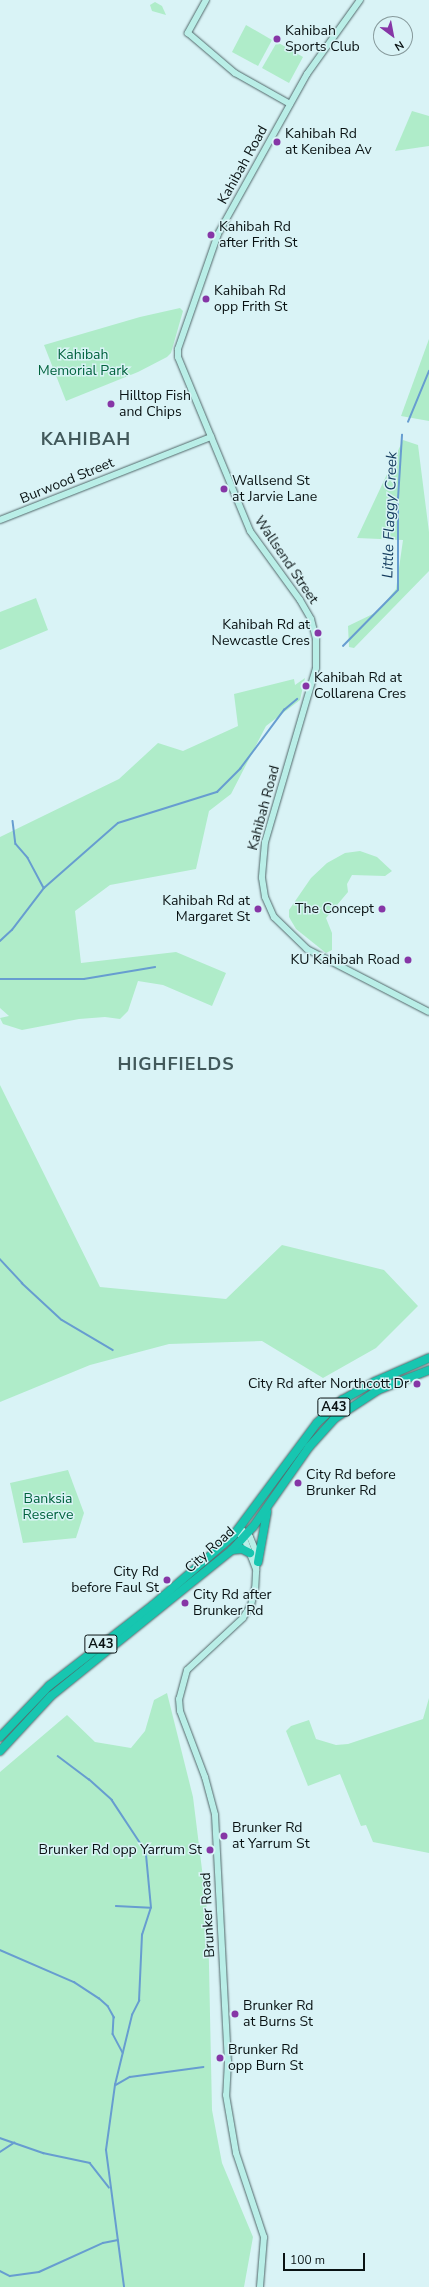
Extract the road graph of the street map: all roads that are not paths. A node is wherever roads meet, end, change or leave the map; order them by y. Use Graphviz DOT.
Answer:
graph roads {
  1 [pos="206,0"];
  2 [pos="360,0"];
  3 [pos="290,104"];
  4 [pos="178,357"];
  5 [pos="211,437"];
  6 [pos="0,520"];
  7 [pos="316,668"];
  8 [pos="429,1012"];
  9 [pos="429,1358"];
  10 [pos="429,1370"];
  11 [pos="273,1498"];
  12 [pos="238,1530"];
  13 [pos="245,1536"];
  14 [pos="232,1550"];
  15 [pos="250,1553"];
  16 [pos="257,1566"];
  17 [pos="0,1737"];
  18 [pos="0,1751"];
  19 [pos="260,2287"];
  1 -- 3 [label="main road"];
  2 -- 3 [label="main road, Kahibah Road"];
  3 -- 4 [label="main road, Kahibah Road"];
  4 -- 5 [label="main road, Wallsend Street"];
  5 -- 6 [label="main road, Burwood Street"];
  5 -- 7 [label="main road, Wallsend Street"];
  7 -- 8 [label="main road, Kahibah Road"];
  9 -- 12 [label="highway, City Road / A43"];
  10 -- 11 [label="highway, City Road / A43"];
  11 -- 13 [label="highway, City Road / A43"];
  11 -- 16 [label="highway"];
  12 -- 13 [label="main road, Brunker Road"];
  12 -- 17 [label="highway, City Road / A43"];
  13 -- 14 [label="highway, City Road / A43"];
  13 -- 15 [label="main road, Brunker Road"];
  13 -- 16 [label="main road, Brunker Road"];
  14 -- 15 [label="highway"];
  14 -- 18 [label="highway, City Road / A43"];
  15 -- 16 [label="main road, Brunker Road"];
  16 -- 19 [label="main road, Brunker Road"];
}
